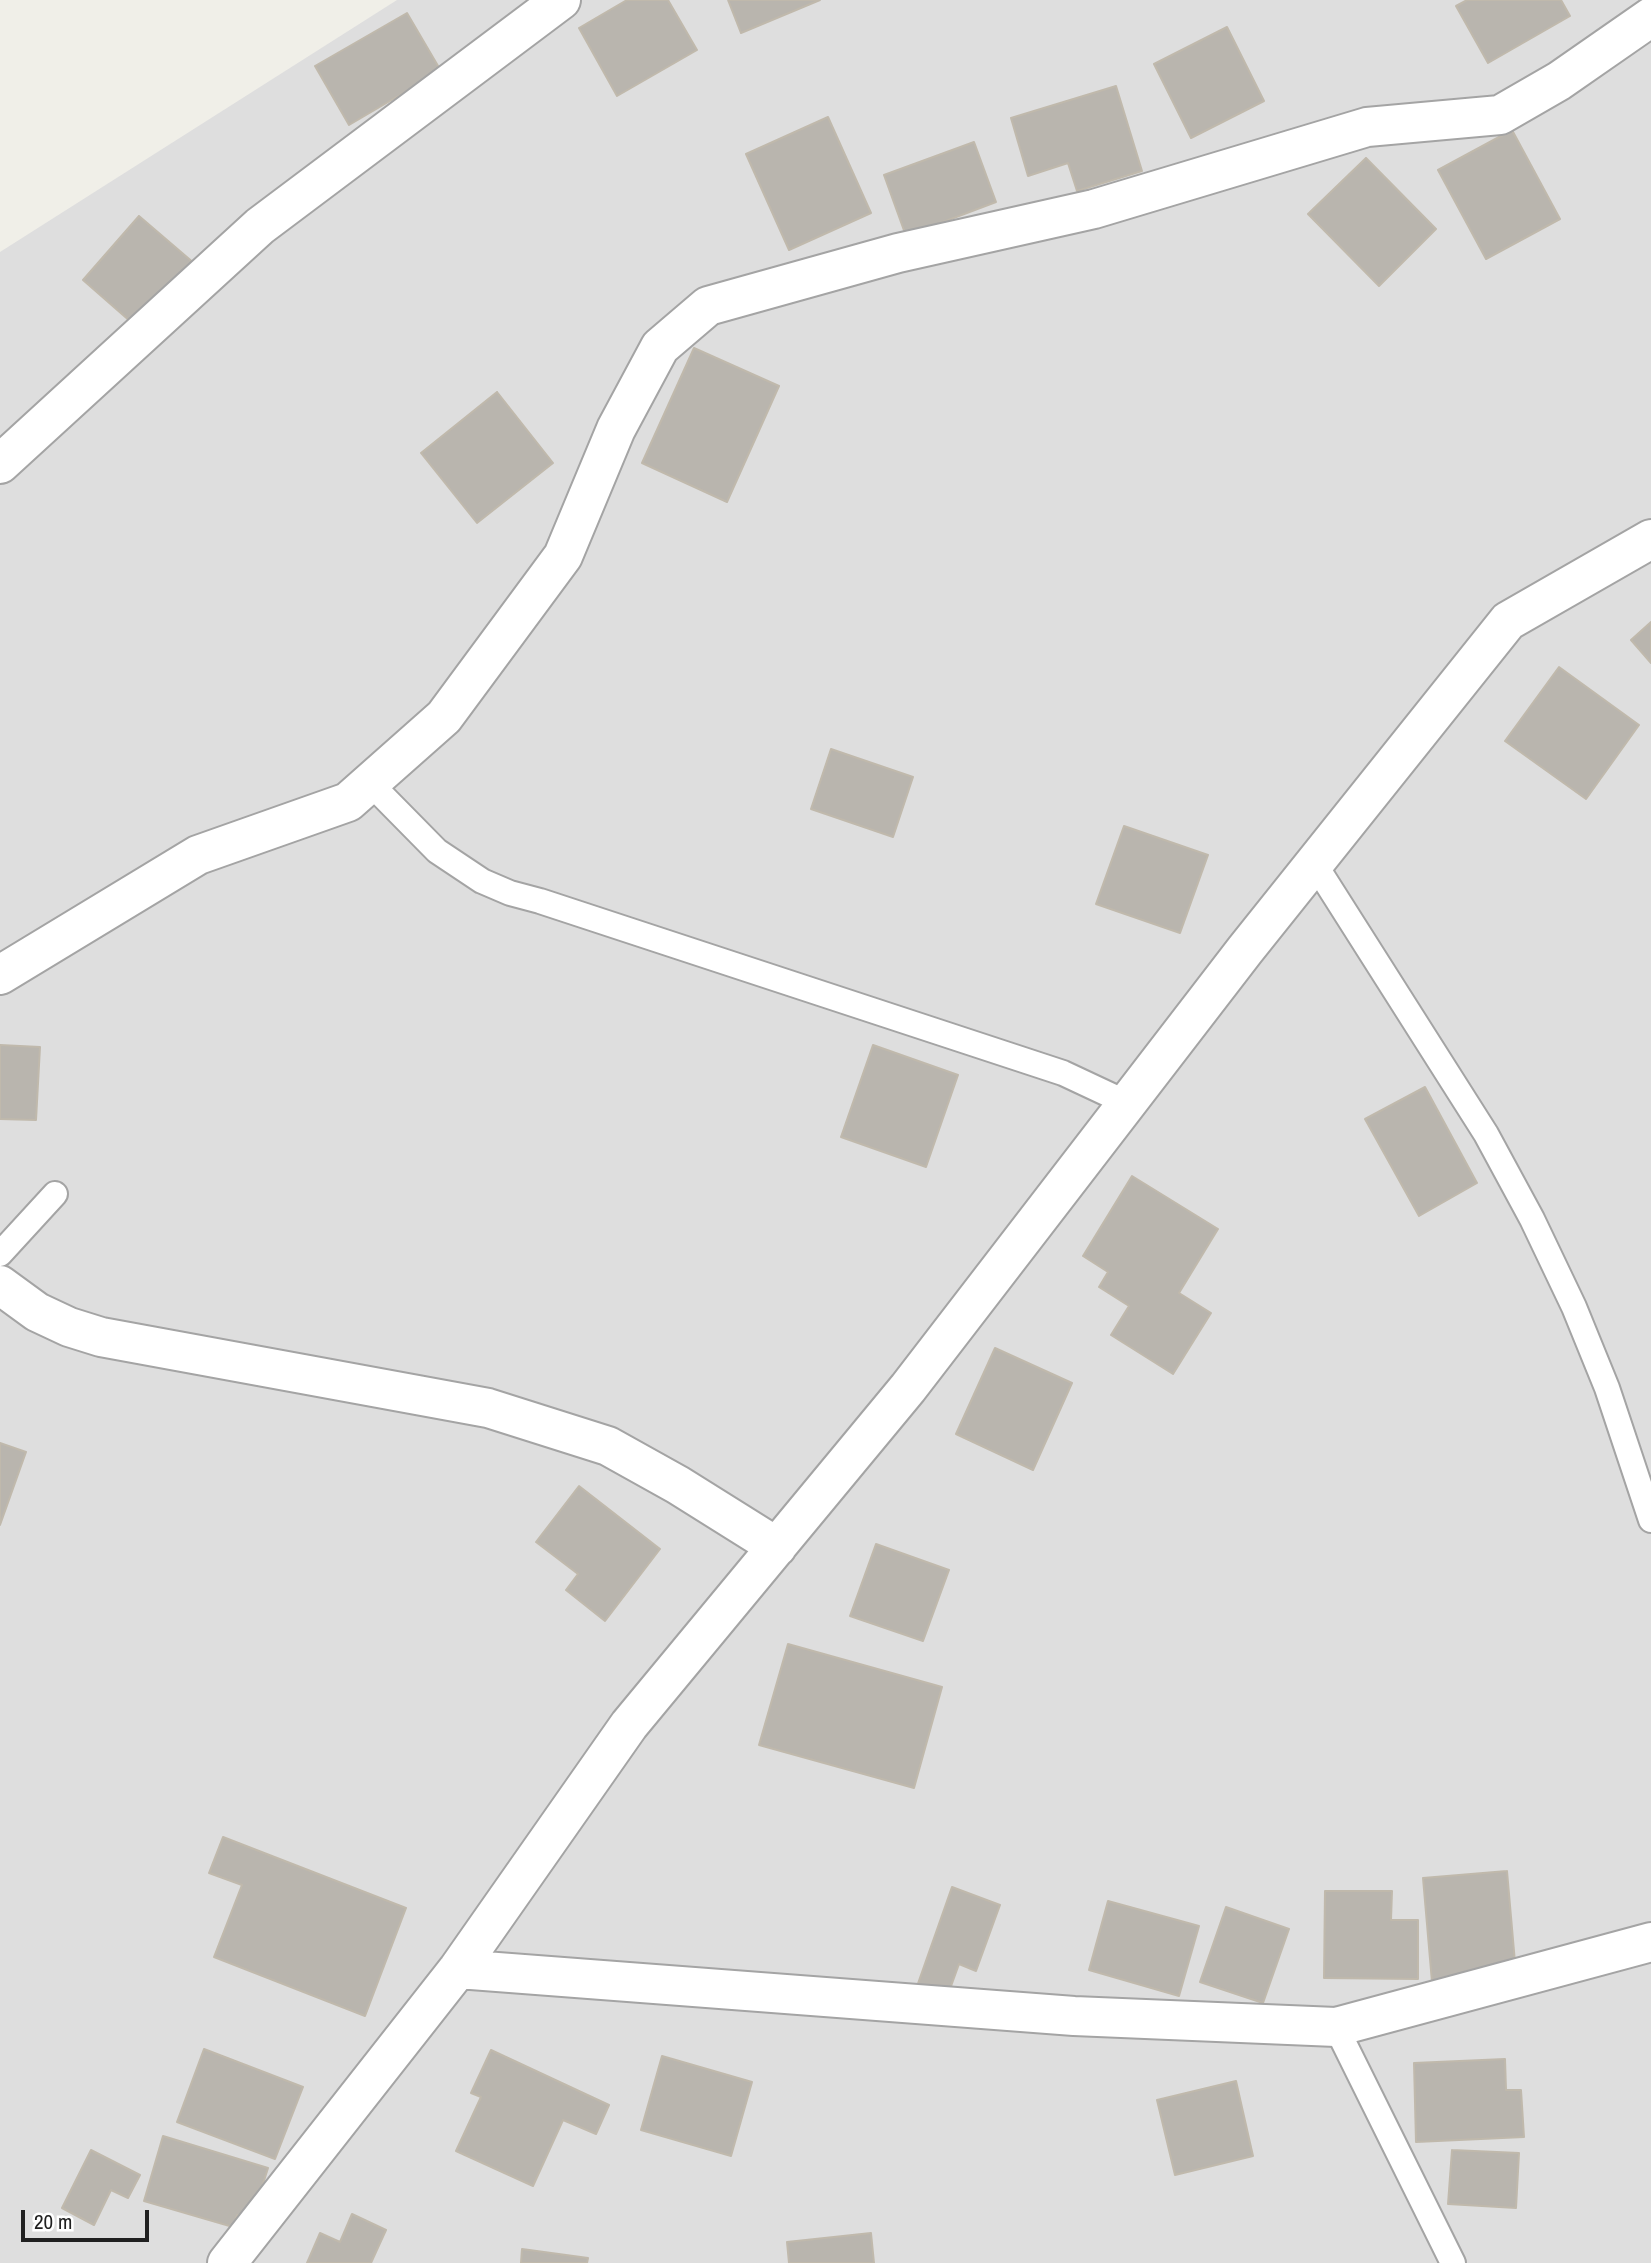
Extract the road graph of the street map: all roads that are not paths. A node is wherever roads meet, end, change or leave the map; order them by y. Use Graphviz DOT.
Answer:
graph roads {
  1 [pos="561,0"];
  2 [pos="1651,18"];
  3 [pos="0,464"];
  4 [pos="1651,539"];
  5 [pos="370,783"];
  6 [pos="1314,863"];
  7 [pos="0,975"];
  8 [pos="1127,1103"];
  9 [pos="55,1195"];
  10 [pos="0,1254"];
  11 [pos="0,1285"];
  12 [pos="1651,1520"];
  13 [pos="777,1547"];
  14 [pos="1651,1942"];
  15 [pos="458,1969"];
  16 [pos="1336,2026"];
  17 [pos="227,2263"];
  18 [pos="1453,2263"];
  1 -- 3 [label="street"];
  2 -- 5 [label="street"];
  4 -- 6 [label="street"];
  5 -- 7 [label="street"];
  5 -- 8 [label="lane"];
  6 -- 8 [label="street"];
  6 -- 12 [label="lane"];
  8 -- 13 [label="street"];
  9 -- 10 [label="lane"];
  11 -- 13 [label="street"];
  13 -- 15 [label="street"];
  14 -- 16 [label="street"];
  15 -- 16 [label="street"];
  15 -- 17 [label="street"];
  16 -- 18 [label="lane"];
}
